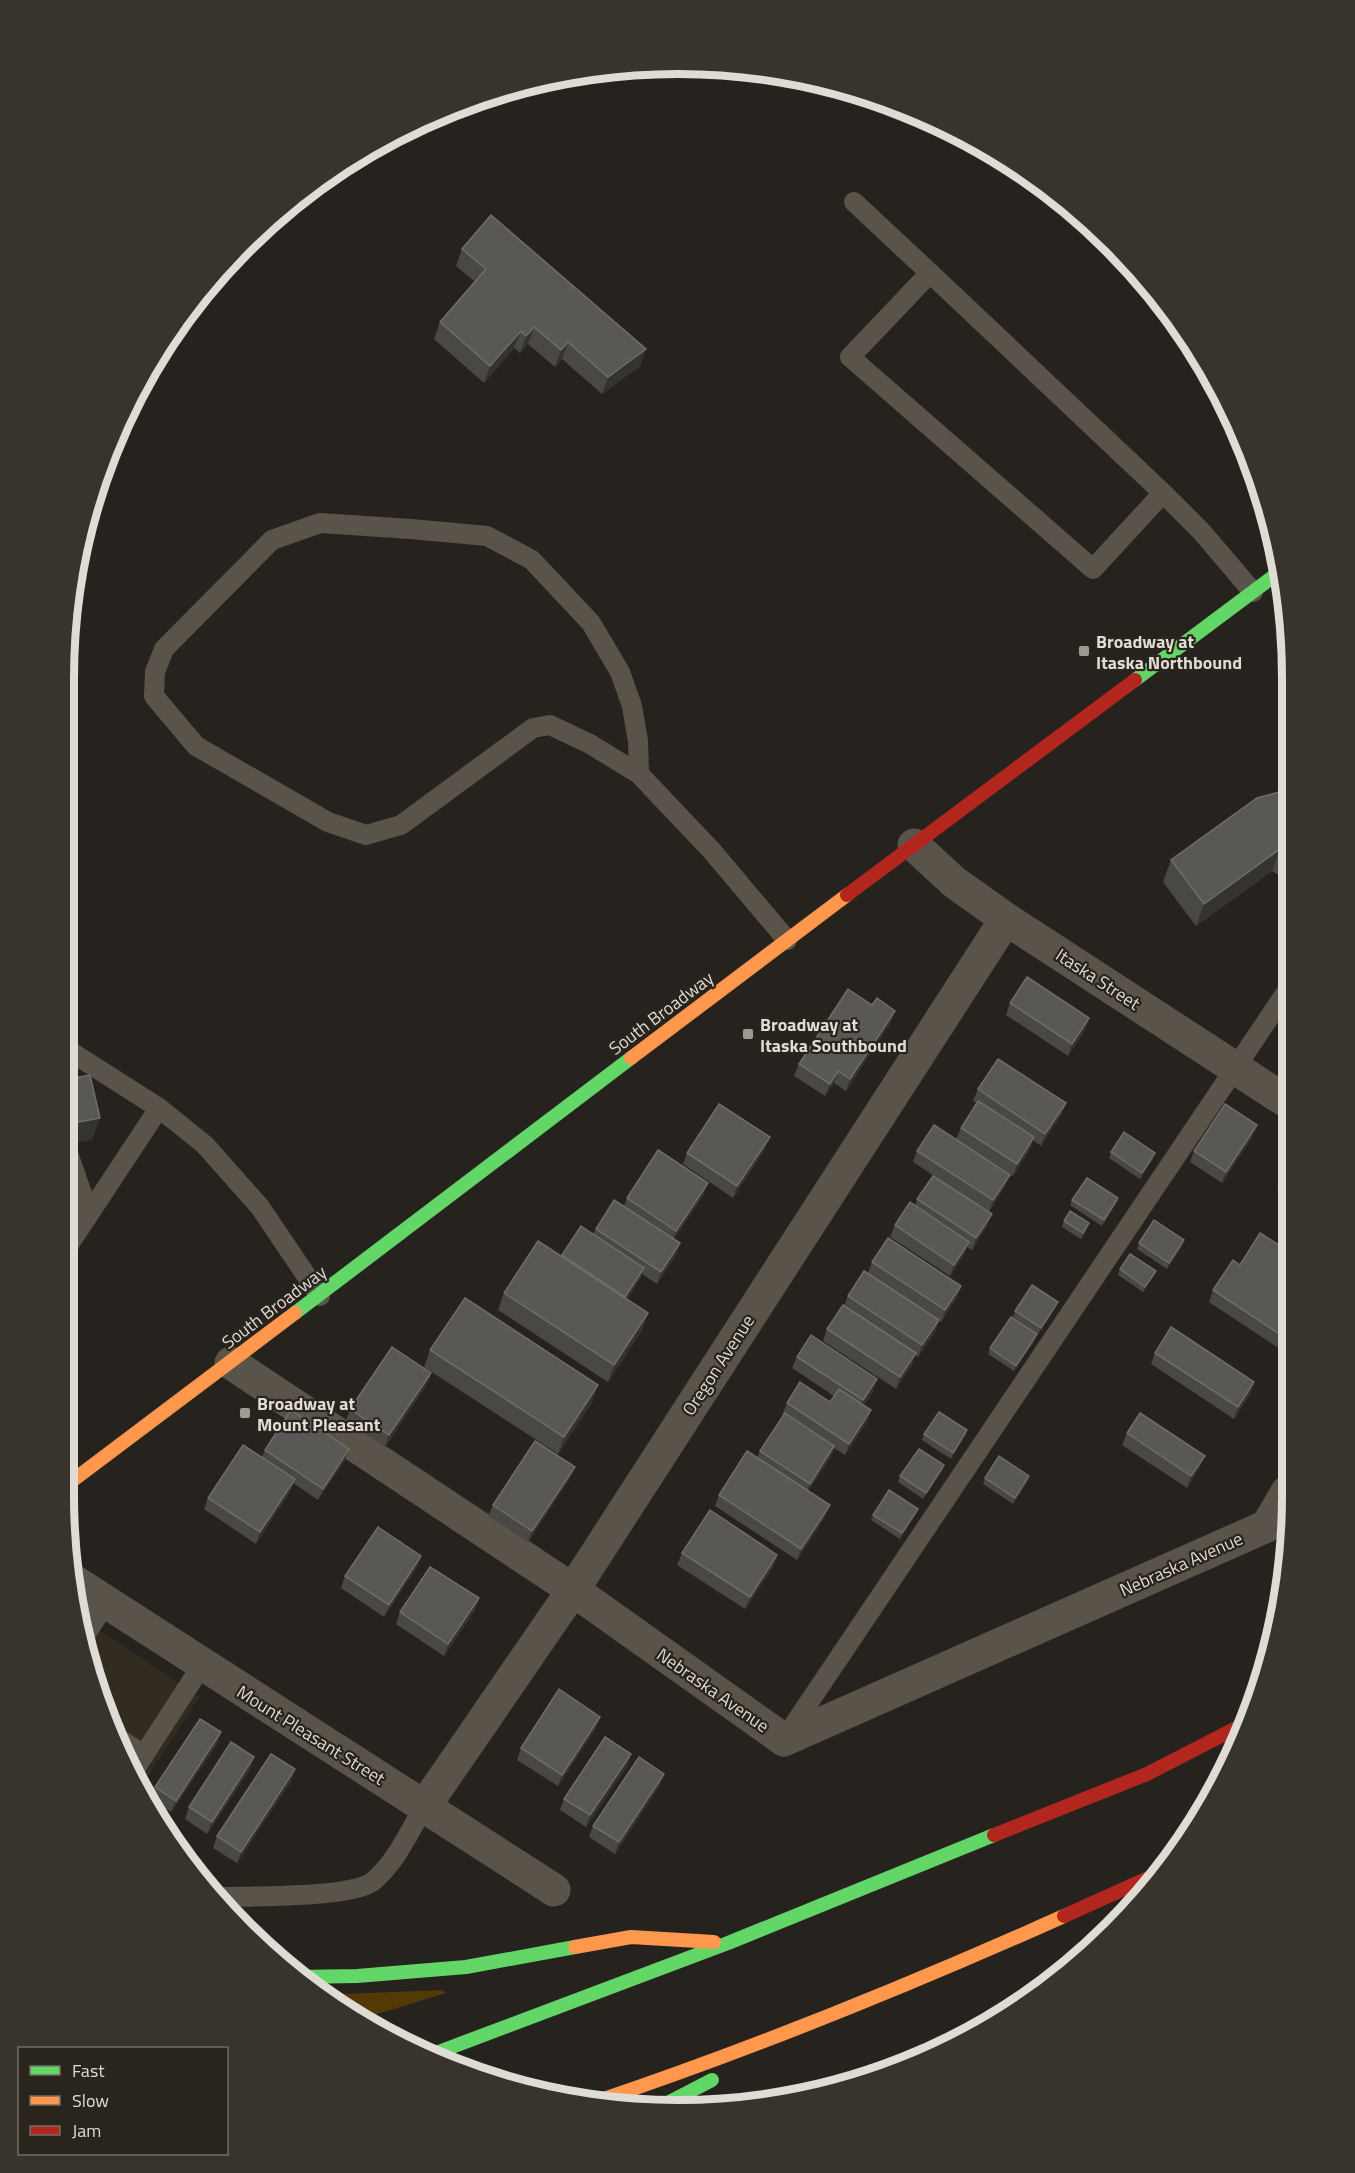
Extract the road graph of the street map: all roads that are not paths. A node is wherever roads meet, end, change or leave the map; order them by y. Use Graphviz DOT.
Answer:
graph roads {
  1 [pos="854,202"];
  2 [pos="930,273"];
  3 [pos="1163,493"];
  4 [pos="1273,577"];
  5 [pos="1253,592"];
  6 [pos="639,774"];
  7 [pos="914,845"];
  8 [pos="1006,919"];
  9 [pos="787,940"];
  10 [pos="1282,998"];
  11 [pos="74,1054"];
  12 [pos="1235,1068"];
  13 [pos="1282,1098"];
  14 [pos="159,1108"];
  15 [pos="74,1170"];
  16 [pos="89,1214"];
  17 [pos="74,1237"];
  18 [pos="320,1296"];
  19 [pos="231,1363"];
  20 [pos="74,1480"];
  21 [pos="1282,1501"];
  22 [pos="81,1586"];
  23 [pos="573,1590"];
  24 [pos="106,1603"];
  25 [pos="89,1629"];
  26 [pos="202,1665"];
  27 [pos="1235,1729"];
  28 [pos="784,1740"];
  29 [pos="127,1744"];
  30 [pos="144,1755"];
  31 [pos="137,1765"];
  32 [pos="424,1807"];
  33 [pos="1142,1881"];
  34 [pos="554,1890"];
  35 [pos="226,1898"];
  36 [pos="728,1943"];
  37 [pos="312,1977"];
  38 [pos="829,2019"];
  39 [pos="440,2051"];
  40 [pos="615,2096"];
  41 [pos="674,2100"];
  1 -- 2 [label="lane"];
  2 -- 3 [label="lane"];
  2 -- 3 [label="lane"];
  3 -- 5 [label="lane"];
  4 -- 5 [label="main road, South Broadway"];
  5 -- 7 [label="main road, South Broadway"];
  6 -- 6 [label="lane"];
  6 -- 9 [label="lane"];
  7 -- 8 [label="street, Itaska Street"];
  7 -- 9 [label="main road, South Broadway"];
  8 -- 12 [label="street, Itaska Street"];
  8 -- 23 [label="street, Oregon Avenue"];
  9 -- 18 [label="main road, South Broadway"];
  10 -- 12 [label="lane"];
  11 -- 14 [label="lane"];
  12 -- 13 [label="street, Itaska Street"];
  12 -- 28 [label="lane"];
  14 -- 16 [label="lane"];
  14 -- 18 [label="lane"];
  15 -- 16 [label="lane"];
  16 -- 17 [label="lane"];
  18 -- 19 [label="main road, South Broadway"];
  19 -- 20 [label="main road, South Broadway"];
  19 -- 23 [label="street, Nebraska Avenue"];
  21 -- 28 [label="street, Nebraska Avenue"];
  22 -- 24 [label="street, Mount Pleasant Street"];
  23 -- 28 [label="street, Nebraska Avenue"];
  23 -- 32 [label="street, Oregon Avenue"];
  24 -- 25 [label="lane"];
  24 -- 26 [label="street, Mount Pleasant Street"];
  26 -- 30 [label="lane"];
  26 -- 32 [label="street, Mount Pleasant Street"];
  27 -- 36 [label="main road"];
  29 -- 30 [label="lane"];
  30 -- 31 [label="lane"];
  32 -- 34 [label="street, Mount Pleasant Street"];
  32 -- 35 [label="lane"];
  33 -- 38 [label="main road"];
  36 -- 37 [label="main road"];
  36 -- 39 [label="main road"];
  38 -- 40 [label="main road"];
  38 -- 41 [label="main road"];
}
